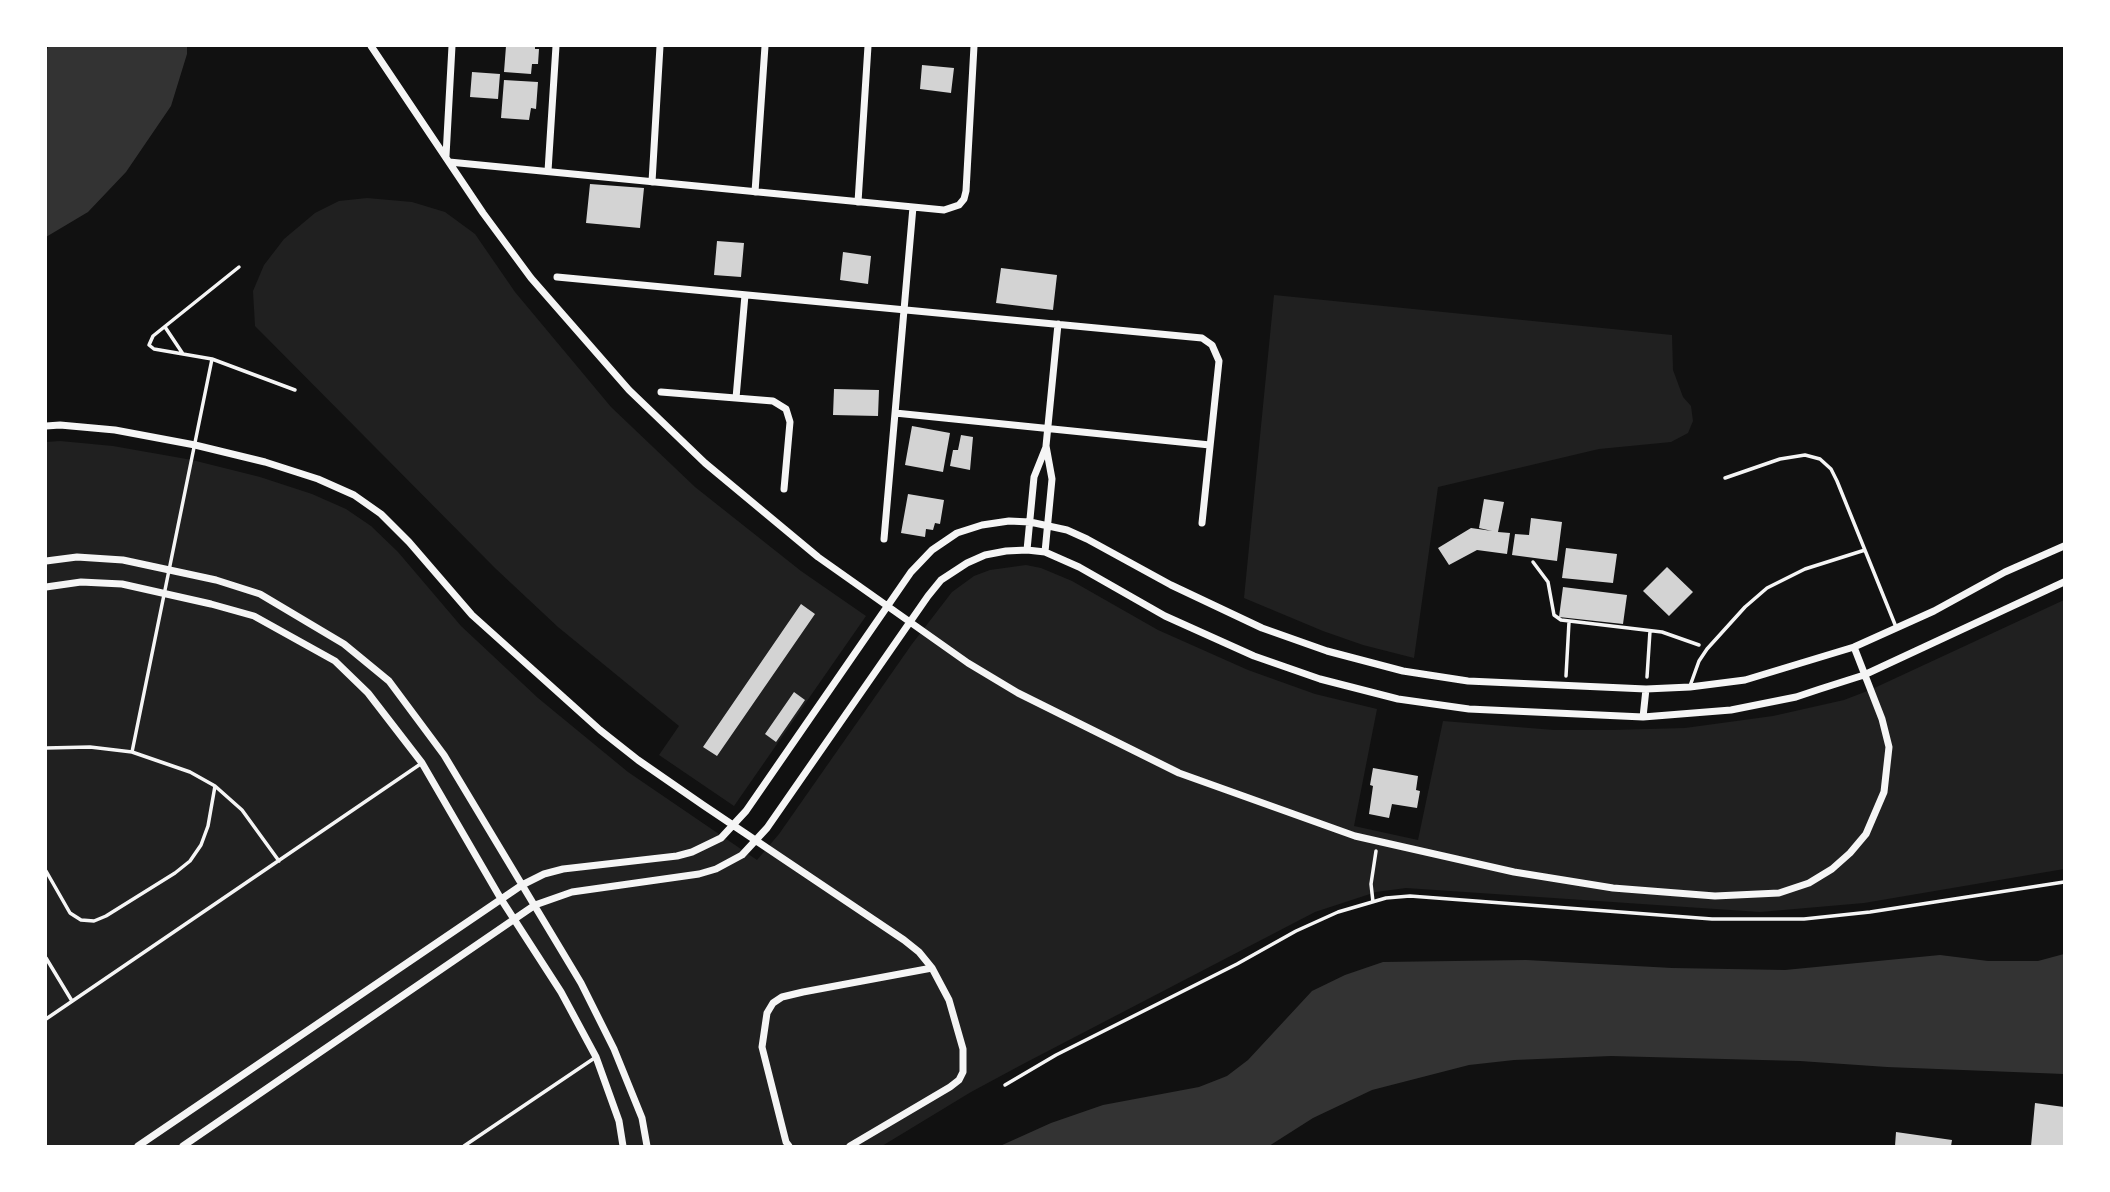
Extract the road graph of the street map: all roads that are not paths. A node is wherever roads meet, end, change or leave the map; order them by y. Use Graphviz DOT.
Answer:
graph roads {
  1 [pos="371,46"];
  2 [pos="452,46"];
  3 [pos="556,46"];
  4 [pos="660,46"];
  5 [pos="765,46"];
  6 [pos="868,46"];
  7 [pos="974,46"];
  8 [pos="447,159"];
  9 [pos="548,171"];
  10 [pos="652,182"];
  11 [pos="755,192"];
  12 [pos="858,202"];
  13 [pos="913,207"];
  14 [pos="239,267"];
  15 [pos="557,277"];
  16 [pos="745,295"];
  17 [pos="904,309"];
  18 [pos="1058,324"];
  19 [pos="165,327"];
  20 [pos="183,354"];
  21 [pos="212,359"];
  22 [pos="295,390"];
  23 [pos="661,392"];
  24 [pos="736,398"];
  25 [pos="895,413"];
  26 [pos="46,426"];
  27 [pos="1048,428"];
  28 [pos="195,445"];
  29 [pos="1210,445"];
  30 [pos="1046,446"];
  31 [pos="1725,478"];
  32 [pos="784,489"];
  33 [pos="1030,522"];
  34 [pos="1202,523"];
  35 [pos="1047,524"];
  36 [pos="884,539"];
  37 [pos="2064,546"];
  38 [pos="1027,550"];
  39 [pos="1865,550"];
  40 [pos="1045,552"];
  41 [pos="46,561"];
  42 [pos="170,570"];
  43 [pos="2064,582"];
  44 [pos="46,587"];
  45 [pos="165,593"];
  46 [pos="887,607"];
  47 [pos="910,623"];
  48 [pos="1896,628"];
  49 [pos="1854,647"];
  50 [pos="1864,675"];
  51 [pos="1690,687"];
  52 [pos="1646,688"];
  53 [pos="1643,717"];
  54 [pos="46,748"];
  55 [pos="132,752"];
  56 [pos="422,763"];
  57 [pos="215,786"];
  58 [pos="733,826"];
  59 [pos="756,842"];
  60 [pos="279,861"];
  61 [pos="46,871"];
  62 [pos="522,885"];
  63 [pos="501,899"];
  64 [pos="536,905"];
  65 [pos="514,919"];
  66 [pos="46,958"];
  67 [pos="932,968"];
  68 [pos="72,1001"];
  69 [pos="46,1019"];
  70 [pos="596,1057"];
  71 [pos="138,1146"];
  72 [pos="183,1146"];
  73 [pos="464,1146"];
  74 [pos="623,1146"];
  75 [pos="647,1146"];
  76 [pos="789,1146"];
  77 [pos="850,1146"];
  1 -- 8 [label="street"];
  2 -- 8 [label="street"];
  3 -- 9 [label="street"];
  4 -- 10 [label="street"];
  5 -- 11 [label="street"];
  6 -- 12 [label="street"];
  7 -- 13 [label="street"];
  8 -- 9 [label="street"];
  8 -- 46 [label="street"];
  9 -- 10 [label="street"];
  10 -- 11 [label="street"];
  11 -- 12 [label="street"];
  12 -- 13 [label="street"];
  13 -- 17 [label="street"];
  14 -- 19 [label="lane"];
  15 -- 16 [label="street"];
  16 -- 17 [label="street"];
  16 -- 24 [label="street"];
  17 -- 18 [label="street"];
  17 -- 25 [label="street"];
  18 -- 27 [label="street"];
  18 -- 29 [label="street"];
  19 -- 20 [label="lane"];
  19 -- 20 [label="lane"];
  20 -- 21 [label="lane"];
  21 -- 22 [label="lane"];
  21 -- 28 [label="lane"];
  23 -- 24 [label="street"];
  24 -- 32 [label="street"];
  25 -- 27 [label="street"];
  25 -- 36 [label="street"];
  26 -- 28 [label="street"];
  27 -- 29 [label="street"];
  27 -- 30 [label="street"];
  28 -- 42 [label="lane"];
  28 -- 58 [label="street"];
  29 -- 34 [label="street"];
  30 -- 33 [label="street"];
  30 -- 35 [label="street"];
  31 -- 39 [label="lane"];
  33 -- 35 [label="street"];
  33 -- 38 [label="street"];
  33 -- 46 [label="street"];
  35 -- 40 [label="street"];
  35 -- 52 [label="street"];
  37 -- 48 [label="street"];
  38 -- 40 [label="street"];
  38 -- 47 [label="street"];
  39 -- 48 [label="lane"];
  39 -- 51 [label="lane"];
  40 -- 53 [label="street"];
  41 -- 42 [label="street"];
  42 -- 45 [label="lane"];
  42 -- 62 [label="street"];
  43 -- 50 [label="street"];
  44 -- 45 [label="street"];
  45 -- 55 [label="lane"];
  45 -- 56 [label="street"];
  46 -- 47 [label="street"];
  46 -- 58 [label="street"];
  47 -- 50 [label="street"];
  47 -- 59 [label="street"];
  48 -- 49 [label="street"];
  49 -- 50 [label="street"];
  49 -- 51 [label="street"];
  50 -- 53 [label="street"];
  51 -- 52 [label="street"];
  52 -- 53 [label="street"];
  54 -- 55 [label="lane"];
  55 -- 57 [label="lane"];
  56 -- 60 [label="lane"];
  56 -- 63 [label="street"];
  57 -- 60 [label="lane"];
  57 -- 61 [label="lane"];
  58 -- 59 [label="street"];
  58 -- 62 [label="street"];
  59 -- 64 [label="street"];
  59 -- 67 [label="street"];
  60 -- 68 [label="lane"];
  62 -- 63 [label="street"];
  62 -- 64 [label="street"];
  63 -- 65 [label="street"];
  63 -- 71 [label="street"];
  64 -- 65 [label="street"];
  64 -- 75 [label="street"];
  65 -- 70 [label="street"];
  65 -- 72 [label="street"];
  66 -- 68 [label="lane"];
  67 -- 76 [label="street"];
  67 -- 77 [label="street"];
  68 -- 69 [label="lane"];
  70 -- 73 [label="lane"];
  70 -- 74 [label="street"];
}
